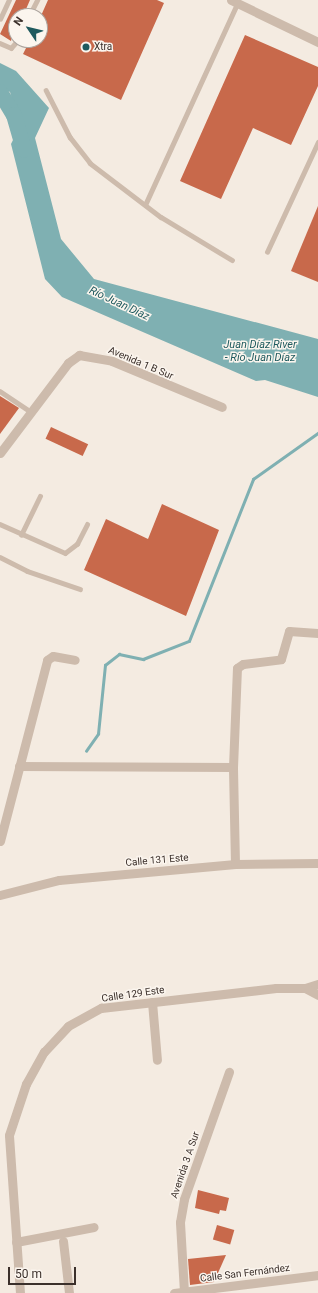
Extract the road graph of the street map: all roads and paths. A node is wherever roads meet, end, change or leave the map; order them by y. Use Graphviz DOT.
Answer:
graph roads {
  1 [pos="9,0"];
  2 [pos="236,1"];
  3 [pos="0,19"];
  4 [pos="318,42"];
  5 [pos="46,90"];
  6 [pos="318,142"];
  7 [pos="145,205"];
  8 [pos="267,252"];
  9 [pos="232,260"];
  10 [pos="0,390"];
  11 [pos="222,407"];
  12 [pos="31,412"];
  13 [pos="0,453"];
  14 [pos="40,496"];
  15 [pos="0,524"];
  16 [pos="87,524"];
  17 [pos="21,535"];
  18 [pos="0,557"];
  19 [pos="80,589"];
  20 [pos="318,633"];
  21 [pos="75,660"];
  22 [pos="19,766"];
  23 [pos="233,767"];
  24 [pos="0,841"];
  25 [pos="318,863"];
  26 [pos="235,864"];
  27 [pos="0,895"];
  28 [pos="318,984"];
  29 [pos="305,988"];
  30 [pos="318,995"];
  31 [pos="152,1002"];
  32 [pos="157,1060"];
  33 [pos="229,1072"];
  34 [pos="4,1134"];
  35 [pos="94,1227"];
  36 [pos="63,1241"];
  37 [pos="16,1242"];
  38 [pos="318,1275"];
  39 [pos="179,1292"];
  40 [pos="20,1293"];
  41 [pos="68,1293"];
  1 -- 3 [label="lane"];
  2 -- 4 [label="street"];
  2 -- 7 [label="lane"];
  5 -- 7 [label="lane"];
  6 -- 8 [label="lane"];
  7 -- 9 [label="lane"];
  10 -- 12 [label="lane"];
  11 -- 12 [label="street, Avenida 1 B Sur"];
  12 -- 13 [label="street, Avenida 1 B Sur"];
  14 -- 17 [label="lane"];
  15 -- 17 [label="lane"];
  16 -- 17 [label="lane"];
  18 -- 19 [label="lane"];
  20 -- 23 [label="street"];
  21 -- 22 [label="street"];
  22 -- 23 [label="street"];
  22 -- 24 [label="street"];
  23 -- 26 [label="street"];
  25 -- 26 [label="street, Calle 131 Este"];
  26 -- 27 [label="street, Calle 131 Este"];
  28 -- 29 [label="street, Calle 129 Este"];
  29 -- 30 [label="street"];
  29 -- 31 [label="street, Calle 129 Este"];
  31 -- 32 [label="street"];
  31 -- 34 [label="street, Calle 129 Este"];
  33 -- 39 [label="street, Avenida 3 A Sur"];
  34 -- 37 [label="street, Calle 129 Este"];
  35 -- 37 [label="street"];
  36 -- 41 [label="street"];
  37 -- 40 [label="street, Calle 129 Este"];
  38 -- 39 [label="street, Calle San Fernández"];
}
